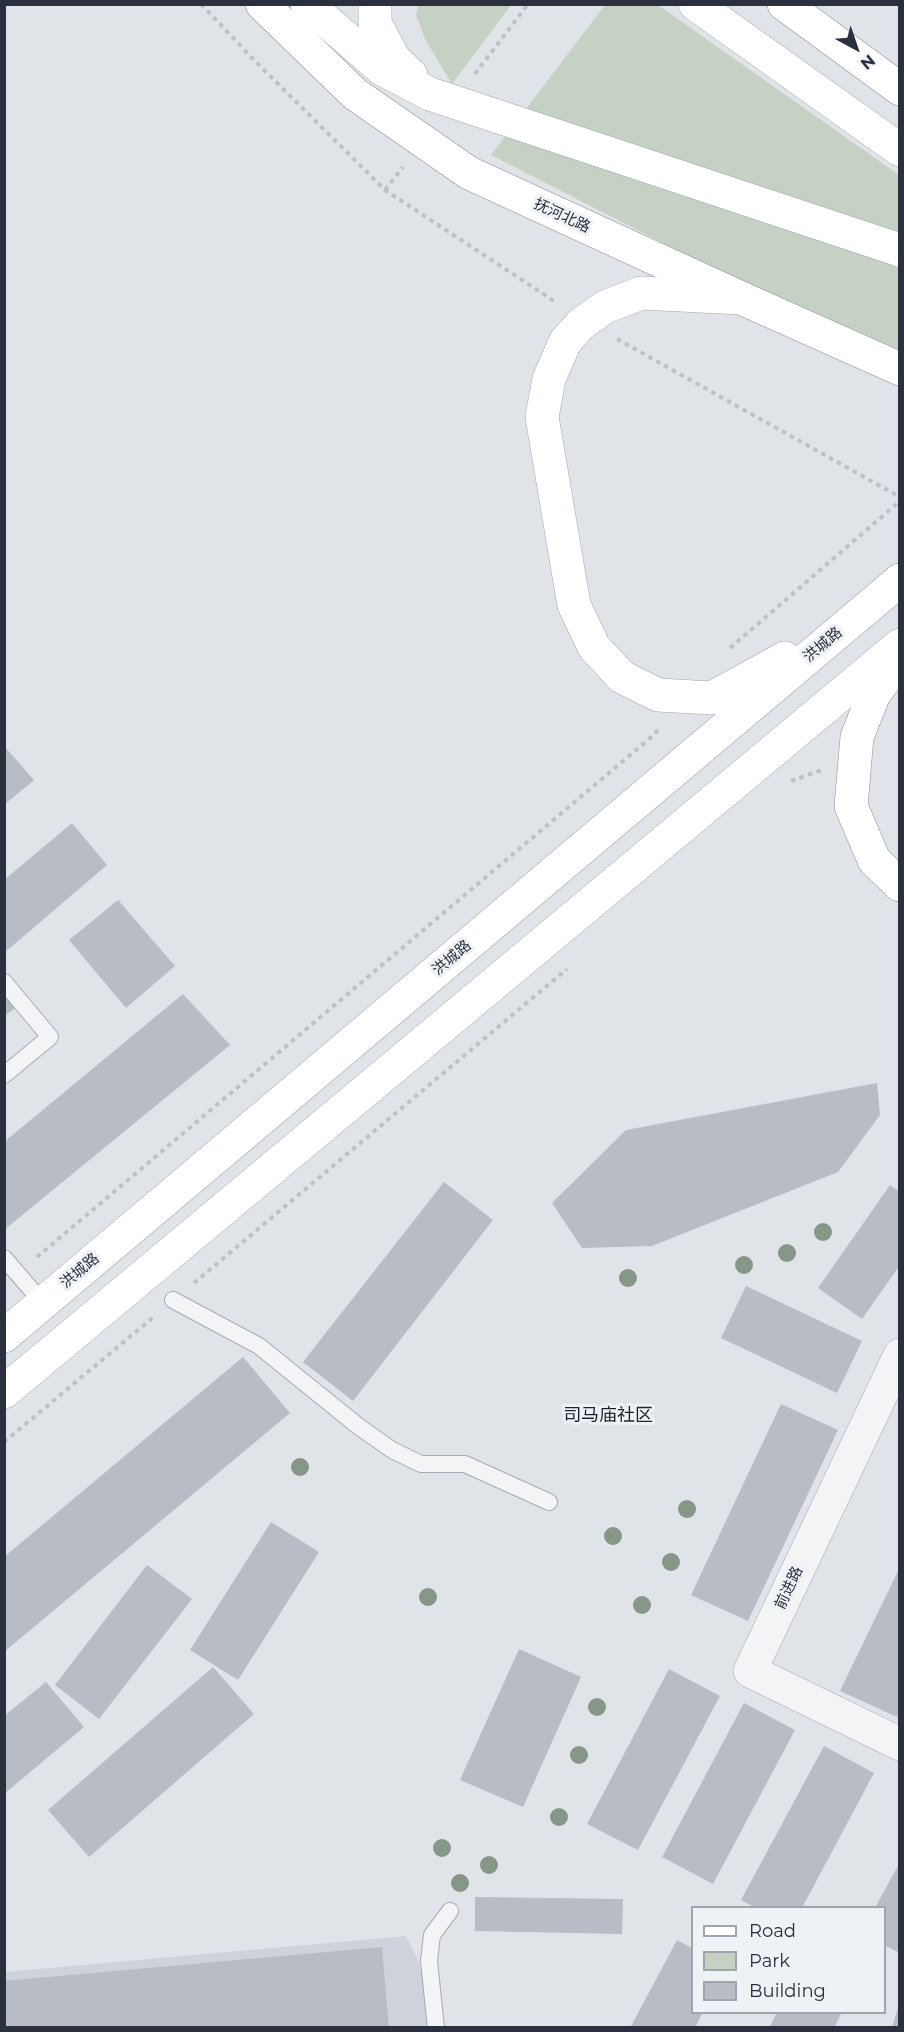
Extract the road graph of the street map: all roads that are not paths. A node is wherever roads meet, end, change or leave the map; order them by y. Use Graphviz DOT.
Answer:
graph roads {
  1 [pos="262,4"];
  2 [pos="307,4"];
  3 [pos="375,4"];
  4 [pos="695,4"];
  5 [pos="784,4"];
  6 [pos="900,89"];
  7 [pos="430,94"];
  8 [pos="900,150"];
  9 [pos="900,250"];
  10 [pos="741,298"];
  11 [pos="900,369"];
  12 [pos="899,581"];
  13 [pos="900,645"];
  14 [pos="900,660"];
  15 [pos="900,885"];
  16 [pos="4,982"];
  17 [pos="4,1075"];
  18 [pos="4,1258"];
  19 [pos="173,1300"];
  20 [pos="43,1304"];
  21 [pos="4,1336"];
  22 [pos="900,1355"];
  23 [pos="4,1392"];
  24 [pos="549,1502"];
  25 [pos="900,1744"];
  26 [pos="450,1911"];
  27 [pos="436,2028"];
  1 -- 10 [label="main road, 抚河北路"];
  2 -- 7 [label="main road"];
  3 -- 7 [label="main road"];
  4 -- 8 [label="main road"];
  5 -- 6 [label="main road"];
  7 -- 9 [label="main road, bridge"];
  10 -- 11 [label="main road, 抚河北路"];
  10 -- 12 [label="main road"];
  12 -- 20 [label="main road, 洪城路"];
  13 -- 23 [label="main road"];
  14 -- 15 [label="main road"];
  16 -- 17 [label="lane"];
  18 -- 20 [label="lane"];
  19 -- 24 [label="lane"];
  20 -- 21 [label="main road, 洪城路"];
  22 -- 25 [label="street, 前进路"];
  26 -- 27 [label="lane"];
}
